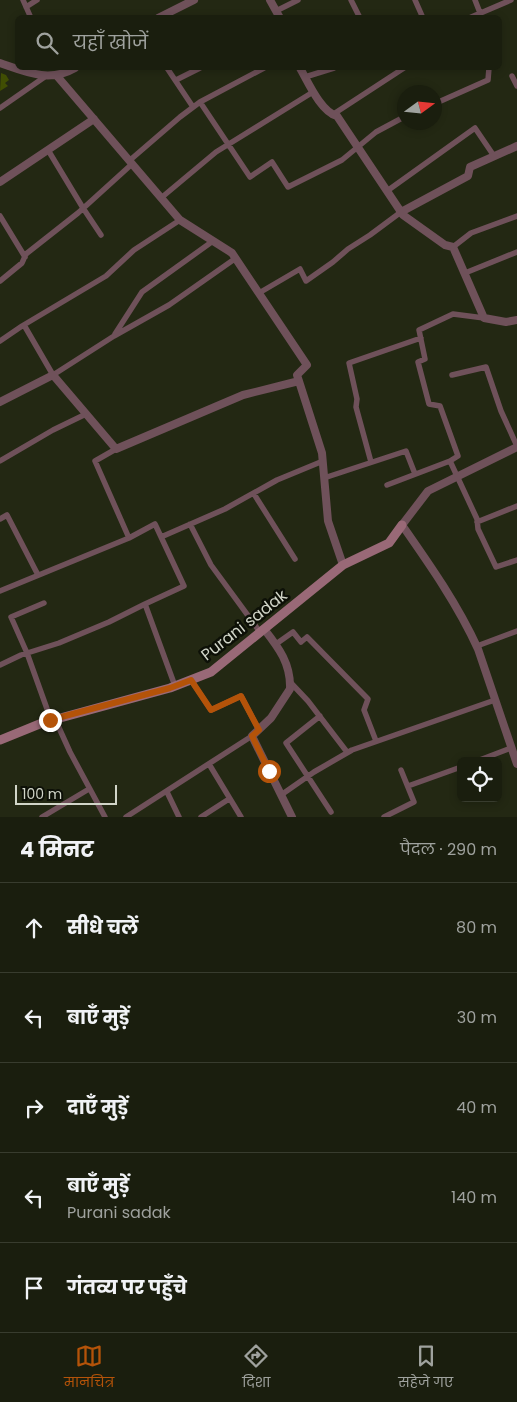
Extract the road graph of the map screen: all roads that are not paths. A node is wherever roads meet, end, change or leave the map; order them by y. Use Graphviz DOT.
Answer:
graph roads {
  1 [pos="23,0"];
  2 [pos="37,0"];
  3 [pos="194,0"];
  4 [pos="270,0"];
  5 [pos="298,0"];
  6 [pos="351,0"];
  7 [pos="416,0"];
  8 [pos="476,0"];
  9 [pos="511,0"];
  10 [pos="26,7"];
  11 [pos="278,14"];
  12 [pos="30,15"];
  13 [pos="164,15"];
  14 [pos="358,15"];
  15 [pos="422,15"];
  16 [pos="482,15"];
  17 [pos="0,63"];
  18 [pos="15,68"];
  19 [pos="20,70"];
  20 [pos="54,70"];
  21 [pos="72,70"];
  22 [pos="168,70"];
  23 [pos="196,70"];
  24 [pos="260,70"];
  25 [pos="301,70"];
  26 [pos="328,70"];
  27 [pos="401,70"];
  28 [pos="489,70"];
  29 [pos="46,76"];
  30 [pos="57,76"];
  31 [pos="512,76"];
  32 [pos="305,77"];
  33 [pos="176,80"];
  34 [pos="517,86"];
  35 [pos="313,92"];
  36 [pos="442,100"];
  37 [pos="200,102"];
  38 [pos="193,107"];
  39 [pos="0,108"];
  40 [pos="332,115"];
  41 [pos="94,120"];
  42 [pos="397,121"];
  43 [pos="229,144"];
  44 [pos="357,146"];
  45 [pos="517,146"];
  46 [pos="48,150"];
  47 [pos="494,156"];
  48 [pos="131,162"];
  49 [pos="0,182"];
  50 [pos="387,191"];
  51 [pos="161,198"];
  52 [pos="83,208"];
  53 [pos="401,212"];
  54 [pos="0,216"];
  55 [pos="517,216"];
  56 [pos="180,220"];
  57 [pos="102,235"];
  58 [pos="213,241"];
  59 [pos="453,247"];
  60 [pos="517,252"];
  61 [pos="25,257"];
  62 [pos="236,258"];
  63 [pos="464,273"];
  64 [pos="0,281"];
  65 [pos="259,293"];
  66 [pos="484,318"];
  67 [pos="517,320"];
  68 [pos="24,325"];
  69 [pos="114,336"];
  70 [pos="421,338"];
  71 [pos="0,341"];
  72 [pos="53,375"];
  73 [pos="452,375"];
  74 [pos="299,381"];
  75 [pos="0,402"];
  76 [pos="86,414"];
  77 [pos="517,447"];
  78 [pos="116,449"];
  79 [pos="0,461"];
  80 [pos="323,461"];
  81 [pos="450,461"];
  82 [pos="371,462"];
  83 [pos="415,474"];
  84 [pos="457,476"];
  85 [pos="324,478"];
  86 [pos="387,485"];
  87 [pos="254,494"];
  88 [pos="517,506"];
  89 [pos="0,519"];
  90 [pos="477,522"];
  91 [pos="190,524"];
  92 [pos="402,525"];
  93 [pos="161,537"];
  94 [pos="128,538"];
  95 [pos="295,560"];
  96 [pos="517,560"];
  97 [pos="343,565"];
  98 [pos="38,575"];
  99 [pos="0,591"];
  100 [pos="44,603"];
  101 [pos="145,604"];
  102 [pos="262,631"];
  103 [pos="517,631"];
  104 [pos="276,644"];
  105 [pos="476,646"];
  106 [pos="27,653"];
  107 [pos="0,665"];
  108 [pos="191,680"];
  109 [pos="290,683"];
  110 [pos="175,686"];
  111 [pos="495,700"];
  112 [pos="320,716"];
  113 [pos="53,720"];
  114 [pos="259,730"];
  115 [pos="252,736"];
  116 [pos="1,738"];
  117 [pos="376,741"];
  118 [pos="511,748"];
  119 [pos="347,752"];
  120 [pos="487,757"];
  121 [pos="209,764"];
  122 [pos="517,766"];
  123 [pos="457,768"];
  124 [pos="401,770"];
  125 [pos="307,776"];
  126 [pos="408,786"];
  127 [pos="90,789"];
  128 [pos="167,792"];
  129 [pos="281,795"];
  130 [pos="229,799"];
  131 [pos="331,812"];
  132 [pos="42,817"];
  133 [pos="105,817"];
  134 [pos="126,817"];
  135 [pos="179,817"];
  136 [pos="201,817"];
  137 [pos="240,817"];
  138 [pos="292,817"];
  139 [pos="384,817"];
  1 -- 10 [label="street"];
  2 -- 10 [label="street"];
  3 -- 13 [label="street"];
  4 -- 11 [label="street"];
  5 -- 11 [label="street"];
  6 -- 14 [label="street"];
  7 -- 15 [label="street"];
  8 -- 16 [label="street"];
  9 -- 16 [label="street"];
  10 -- 12 [label="street"];
  17 -- 18 [label="street"];
  19 -- 29 [label="street"];
  20 -- 30 [label="street"];
  21 -- 30 [label="street"];
  22 -- 33 [label="street"];
  23 -- 33 [label="street"];
  24 -- 37 [label="street"];
  25 -- 32 [label="street"];
  26 -- 32 [label="street"];
  27 -- 40 [label="street"];
  28 -- 36 [label="street"];
  29 -- 30 [label="street"];
  29 -- 39 [label="street"];
  30 -- 41 [label="street"];
  31 -- 34 [label="street"];
  32 -- 35 [label="street"];
  33 -- 38 [label="street"];
  35 -- 40 [label="street"];
  35 -- 43 [label="street"];
  37 -- 38 [label="street"];
  37 -- 43 [label="street"];
  38 -- 48 [label="street"];
  40 -- 44 [label="street"];
  41 -- 46 [label="street"];
  41 -- 48 [label="street"];
  42 -- 44 [label="street"];
  43 -- 44 [label="street"];
  43 -- 51 [label="street"];
  44 -- 50 [label="street"];
  45 -- 47 [label="street"];
  46 -- 49 [label="street"];
  46 -- 52 [label="street"];
  47 -- 50 [label="street"];
  47 -- 53 [label="street"];
  48 -- 51 [label="street"];
  48 -- 52 [label="street"];
  50 -- 53 [label="street"];
  51 -- 56 [label="street"];
  52 -- 57 [label="street"];
  52 -- 61 [label="street"];
  53 -- 59 [label="street"];
  53 -- 65 [label="street"];
  54 -- 61 [label="street"];
  55 -- 59 [label="street"];
  56 -- 58 [label="street"];
  56 -- 68 [label="street"];
  58 -- 62 [label="street"];
  58 -- 69 [label="street"];
  59 -- 63 [label="street"];
  60 -- 63 [label="street"];
  61 -- 64 [label="street"];
  62 -- 65 [label="street"];
  62 -- 69 [label="street"];
  63 -- 66 [label="street"];
  65 -- 74 [label="street"];
  66 -- 67 [label="street"];
  66 -- 70 [label="street"];
  68 -- 71 [label="street"];
  68 -- 72 [label="street"];
  69 -- 72 [label="street"];
  70 -- 81 [label="street"];
  70 -- 82 [label="street"];
  72 -- 75 [label="street"];
  72 -- 76 [label="street"];
  73 -- 77 [label="street"];
  74 -- 78 [label="street"];
  74 -- 80 [label="street"];
  76 -- 78 [label="street"];
  76 -- 79 [label="street"];
  77 -- 84 [label="street"];
  78 -- 94 [label="street"];
  80 -- 85 [label="street"];
  80 -- 87 [label="street"];
  81 -- 83 [label="street"];
  81 -- 84 [label="street"];
  82 -- 83 [label="street"];
  82 -- 85 [label="street"];
  83 -- 86 [label="street"];
  84 -- 90 [label="street"];
  84 -- 92 [label="street"];
  85 -- 97 [label="street"];
  87 -- 91 [label="street"];
  87 -- 95 [label="street"];
  88 -- 90 [label="street"];
  89 -- 98 [label="street"];
  90 -- 96 [label="street"];
  91 -- 93 [label="street"];
  91 -- 102 [label="street"];
  92 -- 97 [label="main road, Purani sadak"];
  92 -- 105 [label="street"];
  93 -- 94 [label="street"];
  93 -- 101 [label="street"];
  94 -- 98 [label="street"];
  97 -- 102 [label="main road, Purani sadak"];
  98 -- 99 [label="street"];
  100 -- 106 [label="street"];
  101 -- 106 [label="street"];
  101 -- 110 [label="street"];
  102 -- 104 [label="street"];
  102 -- 108 [label="main road, Purani sadak"];
  103 -- 105 [label="street"];
  104 -- 109 [label="street"];
  104 -- 117 [label="street"];
  105 -- 111 [label="street"];
  106 -- 107 [label="street"];
  106 -- 113 [label="street"];
  108 -- 110 [label="main road, Purani sadak"];
  108 -- 114 [label="street"];
  109 -- 112 [label="street"];
  109 -- 114 [label="street"];
  110 -- 113 [label="main road, Purani sadak"];
  111 -- 117 [label="street"];
  111 -- 118 [label="street"];
  112 -- 119 [label="street"];
  112 -- 125 [label="street"];
  113 -- 116 [label="main road, Purani sadak"];
  113 -- 127 [label="street"];
  114 -- 115 [label="street"];
  115 -- 121 [label="street"];
  115 -- 129 [label="street"];
  117 -- 119 [label="street"];
  118 -- 120 [label="street"];
  118 -- 122 [label="street"];
  119 -- 125 [label="street"];
  121 -- 128 [label="street"];
  121 -- 130 [label="street"];
  123 -- 126 [label="street"];
  124 -- 126 [label="street"];
  125 -- 129 [label="street"];
  125 -- 131 [label="street"];
  126 -- 139 [label="street"];
  127 -- 132 [label="street"];
  127 -- 133 [label="street"];
  128 -- 134 [label="street"];
  128 -- 135 [label="street"];
  129 -- 138 [label="street"];
  130 -- 136 [label="street"];
  130 -- 137 [label="street"];
}
